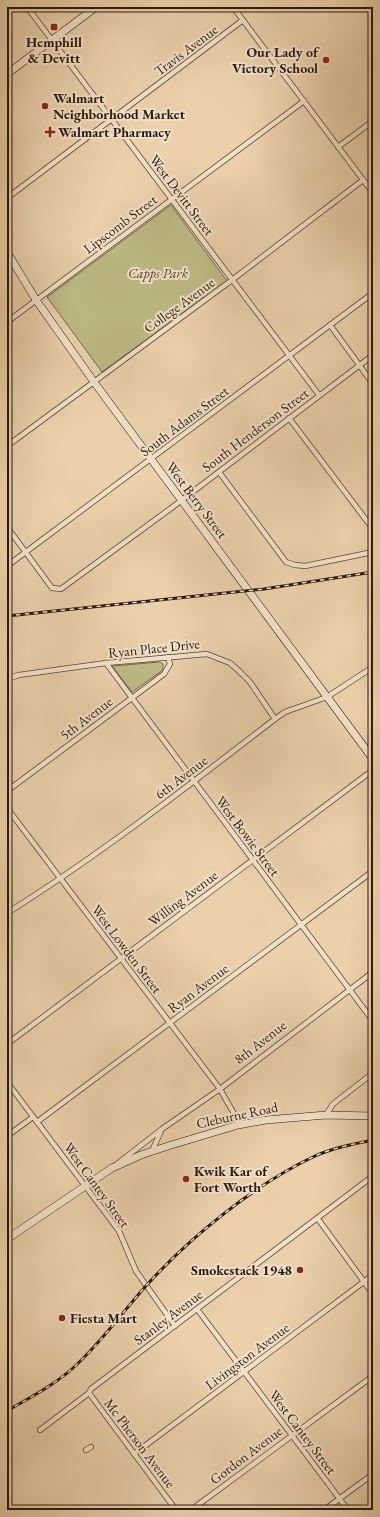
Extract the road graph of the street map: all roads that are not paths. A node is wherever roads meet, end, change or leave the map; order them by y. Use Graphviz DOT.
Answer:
graph roads {
  1 [pos="26,7"];
  2 [pos="96,7"];
  3 [pos="233,7"];
  4 [pos="243,20"];
  5 [pos="52,41"];
  6 [pos="7,74"];
  7 [pos="304,101"];
  8 [pos="111,119"];
  9 [pos="373,121"];
  10 [pos="338,147"];
  11 [pos="363,180"];
  12 [pos="373,193"];
  13 [pos="7,198"];
  14 [pos="172,199"];
  15 [pos="7,252"];
  16 [pos="232,280"];
  17 [pos="373,293"];
  18 [pos="36,300"];
  19 [pos="7,322"];
  20 [pos="330,326"];
  21 [pos="373,355"];
  22 [pos="289,356"];
  23 [pos="359,365"];
  24 [pos="94,382"];
  25 [pos="373,384"];
  26 [pos="319,396"];
  27 [pos="289,418"];
  28 [pos="7,446"];
  29 [pos="151,460"];
  30 [pos="219,472"];
  31 [pos="181,500"];
  32 [pos="7,527"];
  33 [pos="373,529"];
  34 [pos="373,552"];
  35 [pos="26,553"];
  36 [pos="7,566"];
  37 [pos="168,657"];
  38 [pos="106,663"];
  39 [pos="373,667"];
  40 [pos="7,679"];
  41 [pos="327,697"];
  42 [pos="132,699"];
  43 [pos="275,719"];
  44 [pos="373,759"];
  45 [pos="373,770"];
  46 [pos="194,782"];
  47 [pos="7,791"];
  48 [pos="7,808"];
  49 [pos="253,860"];
  50 [pos="373,871"];
  51 [pos="61,879"];
  52 [pos="7,913"];
  53 [pos="302,924"];
  54 [pos="121,958"];
  55 [pos="373,972"];
  56 [pos="350,989"];
  57 [pos="373,1021"];
  58 [pos="170,1023"];
  59 [pos="7,1044"];
  60 [pos="373,1073"];
  61 [pos="7,1082"];
  62 [pos="220,1089"];
  63 [pos="326,1116"];
  64 [pos="373,1116"];
  65 [pos="33,1117"];
  66 [pos="37,1122"];
  67 [pos="238,1125"];
  68 [pos="162,1129"];
  69 [pos="7,1136"];
  70 [pos="152,1151"];
  71 [pos="112,1168"];
  72 [pos="373,1176"];
  73 [pos="84,1186"];
  74 [pos="318,1219"];
  75 [pos="7,1239"];
  76 [pos="373,1275"];
  77 [pos="364,1282"];
  78 [pos="373,1294"];
  79 [pos="197,1309"];
  80 [pos="175,1326"];
  81 [pos="244,1372"];
  82 [pos="373,1376"];
  83 [pos="90,1391"];
  84 [pos="40,1430"];
  85 [pos="292,1435"];
  86 [pos="91,1447"];
  87 [pos="86,1450"];
  88 [pos="134,1454"];
  89 [pos="373,1474"];
  90 [pos="339,1498"];
  91 [pos="176,1510"];
  92 [pos="191,1510"];
  93 [pos="324,1510"];
  94 [pos="348,1510"];
  1 -- 5 [label="street, West Devitt Street"];
  2 -- 5 [label="main road"];
  3 -- 4 [label="street"];
  4 -- 7 [label="street"];
  4 -- 8 [label="street, Travis Avenue"];
  5 -- 6 [label="main road"];
  5 -- 8 [label="street, West Devitt Street"];
  7 -- 10 [label="street"];
  7 -- 14 [label="street, Lipscomb Street"];
  8 -- 13 [label="street, Travis Avenue"];
  8 -- 14 [label="street, West Devitt Street"];
  9 -- 10 [label="street"];
  10 -- 11 [label="street"];
  11 -- 12 [label="street"];
  11 -- 16 [label="street, College Avenue"];
  14 -- 16 [label="street, West Devitt Street"];
  14 -- 18 [label="street, Lipscomb Street"];
  15 -- 18 [label="main road, West Berry Street"];
  16 -- 22 [label="street, West Devitt Street"];
  16 -- 24 [label="street, College Avenue"];
  17 -- 20 [label="street, South Adams Street"];
  18 -- 19 [label="street, Lipscomb Street"];
  18 -- 24 [label="main road, West Berry Street"];
  20 -- 22 [label="street, South Adams Street"];
  20 -- 23 [label="street"];
  21 -- 23 [label="street, South Henderson Street"];
  22 -- 26 [label="street, West Devitt Street"];
  22 -- 29 [label="street, South Adams Street"];
  23 -- 25 [label="street"];
  23 -- 26 [label="street, South Henderson Street"];
  24 -- 28 [label="street, College Avenue"];
  24 -- 29 [label="main road, West Berry Street"];
  26 -- 27 [label="street, South Henderson Street"];
  27 -- 30 [label="street, South Henderson Street"];
  27 -- 33 [label="street"];
  29 -- 31 [label="main road, West Berry Street"];
  29 -- 35 [label="street, South Adams Street"];
  30 -- 31 [label="street, South Henderson Street"];
  30 -- 34 [label="street"];
  31 -- 35 [label="street, South Henderson Street"];
  31 -- 41 [label="main road, West Berry Street"];
  32 -- 35 [label="street"];
  35 -- 36 [label="street, South Adams Street"];
  37 -- 38 [label="street, Ryan Place Drive"];
  37 -- 42 [label="street, 5th Avenue"];
  37 -- 43 [label="street, Ryan Place Drive"];
  38 -- 40 [label="street, Ryan Place Drive"];
  38 -- 42 [label="street, West Bowie Street"];
  39 -- 41 [label="street, 6th Avenue"];
  41 -- 43 [label="street, 6th Avenue"];
  41 -- 44 [label="main road, West Berry Street"];
  42 -- 46 [label="street, West Bowie Street"];
  42 -- 47 [label="street, 5th Avenue"];
  43 -- 46 [label="street, 6th Avenue"];
  45 -- 49 [label="street, Willing Avenue"];
  46 -- 49 [label="street, West Bowie Street"];
  46 -- 51 [label="street, 6th Avenue"];
  48 -- 51 [label="street, West Lowden Street"];
  49 -- 53 [label="street, West Bowie Street"];
  49 -- 54 [label="street, Willing Avenue"];
  50 -- 53 [label="street, Ryan Avenue"];
  51 -- 52 [label="street, 6th Avenue"];
  51 -- 54 [label="street, West Lowden Street"];
  53 -- 56 [label="street, West Bowie Street"];
  53 -- 58 [label="street, Ryan Avenue"];
  54 -- 58 [label="street, West Lowden Street"];
  54 -- 59 [label="street, Willing Avenue"];
  55 -- 56 [label="street, 8th Avenue"];
  56 -- 57 [label="street, West Bowie Street"];
  56 -- 62 [label="street, 8th Avenue"];
  58 -- 62 [label="street, West Lowden Street"];
  58 -- 66 [label="street, Ryan Avenue"];
  60 -- 63 [label="street"];
  61 -- 65 [label="street, West Cantey Street"];
  62 -- 67 [label="street, West Lowden Street"];
  62 -- 68 [label="street, 8th Avenue"];
  63 -- 64 [label="main road, Cleburne Road"];
  63 -- 67 [label="main road, Cleburne Road"];
  65 -- 66 [label="street, West Cantey Street"];
  65 -- 69 [label="street"];
  66 -- 73 [label="street, West Cantey Street"];
  67 -- 70 [label="main road, Cleburne Road"];
  68 -- 70 [label="street"];
  68 -- 71 [label="street, 8th Avenue"];
  70 -- 71 [label="main road, Cleburne Road"];
  71 -- 73 [label="main road, 8th Avenue"];
  72 -- 74 [label="street, Stanley Avenue"];
  73 -- 75 [label="main road, 8th Avenue"];
  73 -- 80 [label="street, West Cantey Street"];
  74 -- 77 [label="street"];
  74 -- 79 [label="street, Stanley Avenue"];
  76 -- 77 [label="street, Livingston Avenue"];
  77 -- 78 [label="street"];
  77 -- 81 [label="street, Livingston Avenue"];
  79 -- 80 [label="street, Stanley Avenue"];
  79 -- 81 [label="street, West Cantey Street"];
  80 -- 83 [label="street, Stanley Avenue"];
  81 -- 85 [label="street, West Cantey Street"];
  81 -- 88 [label="street, Livingston Avenue"];
  82 -- 85 [label="street, Gordon Avenue"];
  83 -- 84 [label="street, Stanley Avenue"];
  83 -- 88 [label="street, Mc Pherson Avenue"];
  85 -- 90 [label="street, West Cantey Street"];
  85 -- 92 [label="street, Gordon Avenue"];
  86 -- 87 [label="street"];
  88 -- 91 [label="street, Mc Pherson Avenue"];
  89 -- 90 [label="street"];
  90 -- 93 [label="street"];
  90 -- 94 [label="street, West Cantey Street"];
}
